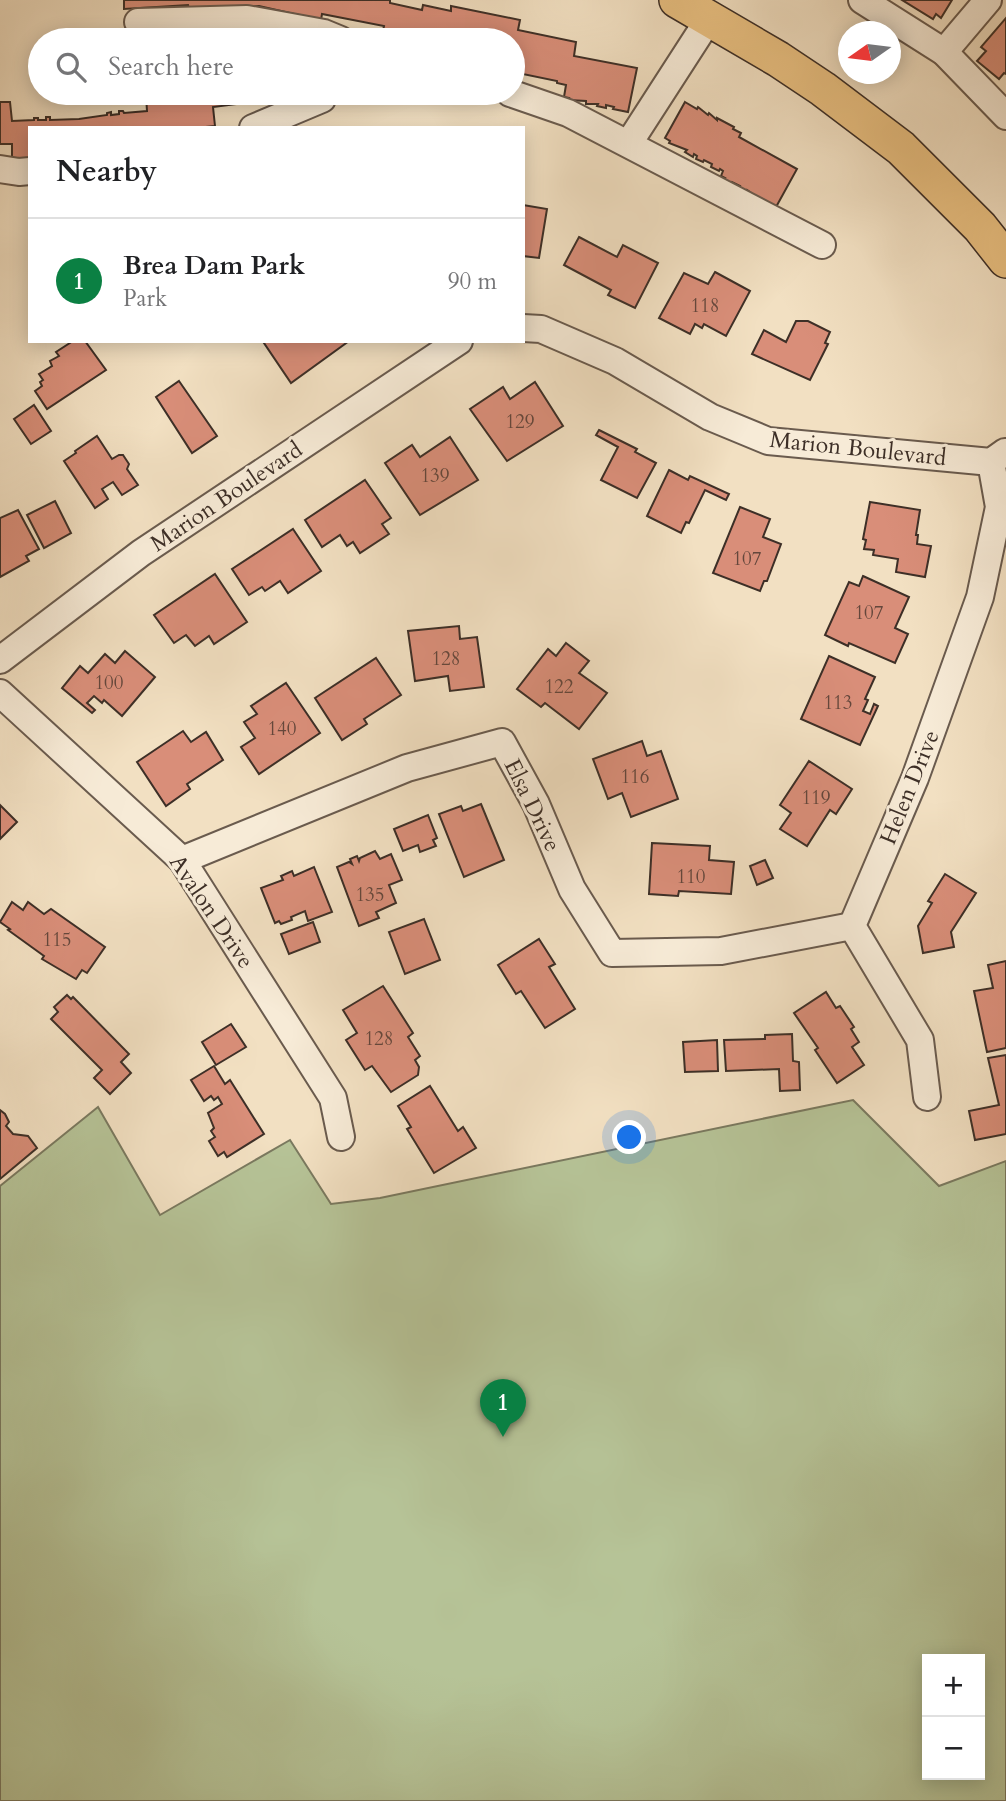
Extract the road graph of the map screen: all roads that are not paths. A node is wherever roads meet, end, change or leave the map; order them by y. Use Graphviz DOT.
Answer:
graph roads {
  1 [pos="677,0"];
  2 [pos="862,0"];
  3 [pos="988,0"];
  4 [pos="709,19"];
  5 [pos="138,22"];
  6 [pos="296,28"];
  7 [pos="944,52"];
  8 [pos="525,98"];
  9 [pos="308,105"];
  10 [pos="1006,116"];
  11 [pos="258,126"];
  12 [pos="629,143"];
  13 [pos="0,169"];
  14 [pos="28,171"];
  15 [pos="822,245"];
  16 [pos="1006,260"];
  17 [pos="525,328"];
  18 [pos="455,343"];
  19 [pos="998,457"];
  20 [pos="0,660"];
  21 [pos="0,693"];
  22 [pos="182,860"];
  23 [pos="852,926"];
  24 [pos="927,1097"];
  25 [pos="341,1137"];
  1 -- 4 [label="main road"];
  2 -- 7 [label="street"];
  3 -- 7 [label="street"];
  4 -- 12 [label="street"];
  4 -- 16 [label="main road"];
  5 -- 6 [label="street"];
  7 -- 10 [label="street"];
  8 -- 12 [label="street"];
  9 -- 11 [label="street"];
  12 -- 15 [label="street"];
  13 -- 14 [label="street"];
  17 -- 19 [label="street, Marion Boulevard"];
  18 -- 20 [label="street, Marion Boulevard"];
  19 -- 23 [label="street, Helen Drive"];
  21 -- 22 [label="street, Avalon Drive"];
  22 -- 23 [label="street, Elsa Drive"];
  22 -- 25 [label="street, Avalon Drive"];
  23 -- 24 [label="street"];
}
